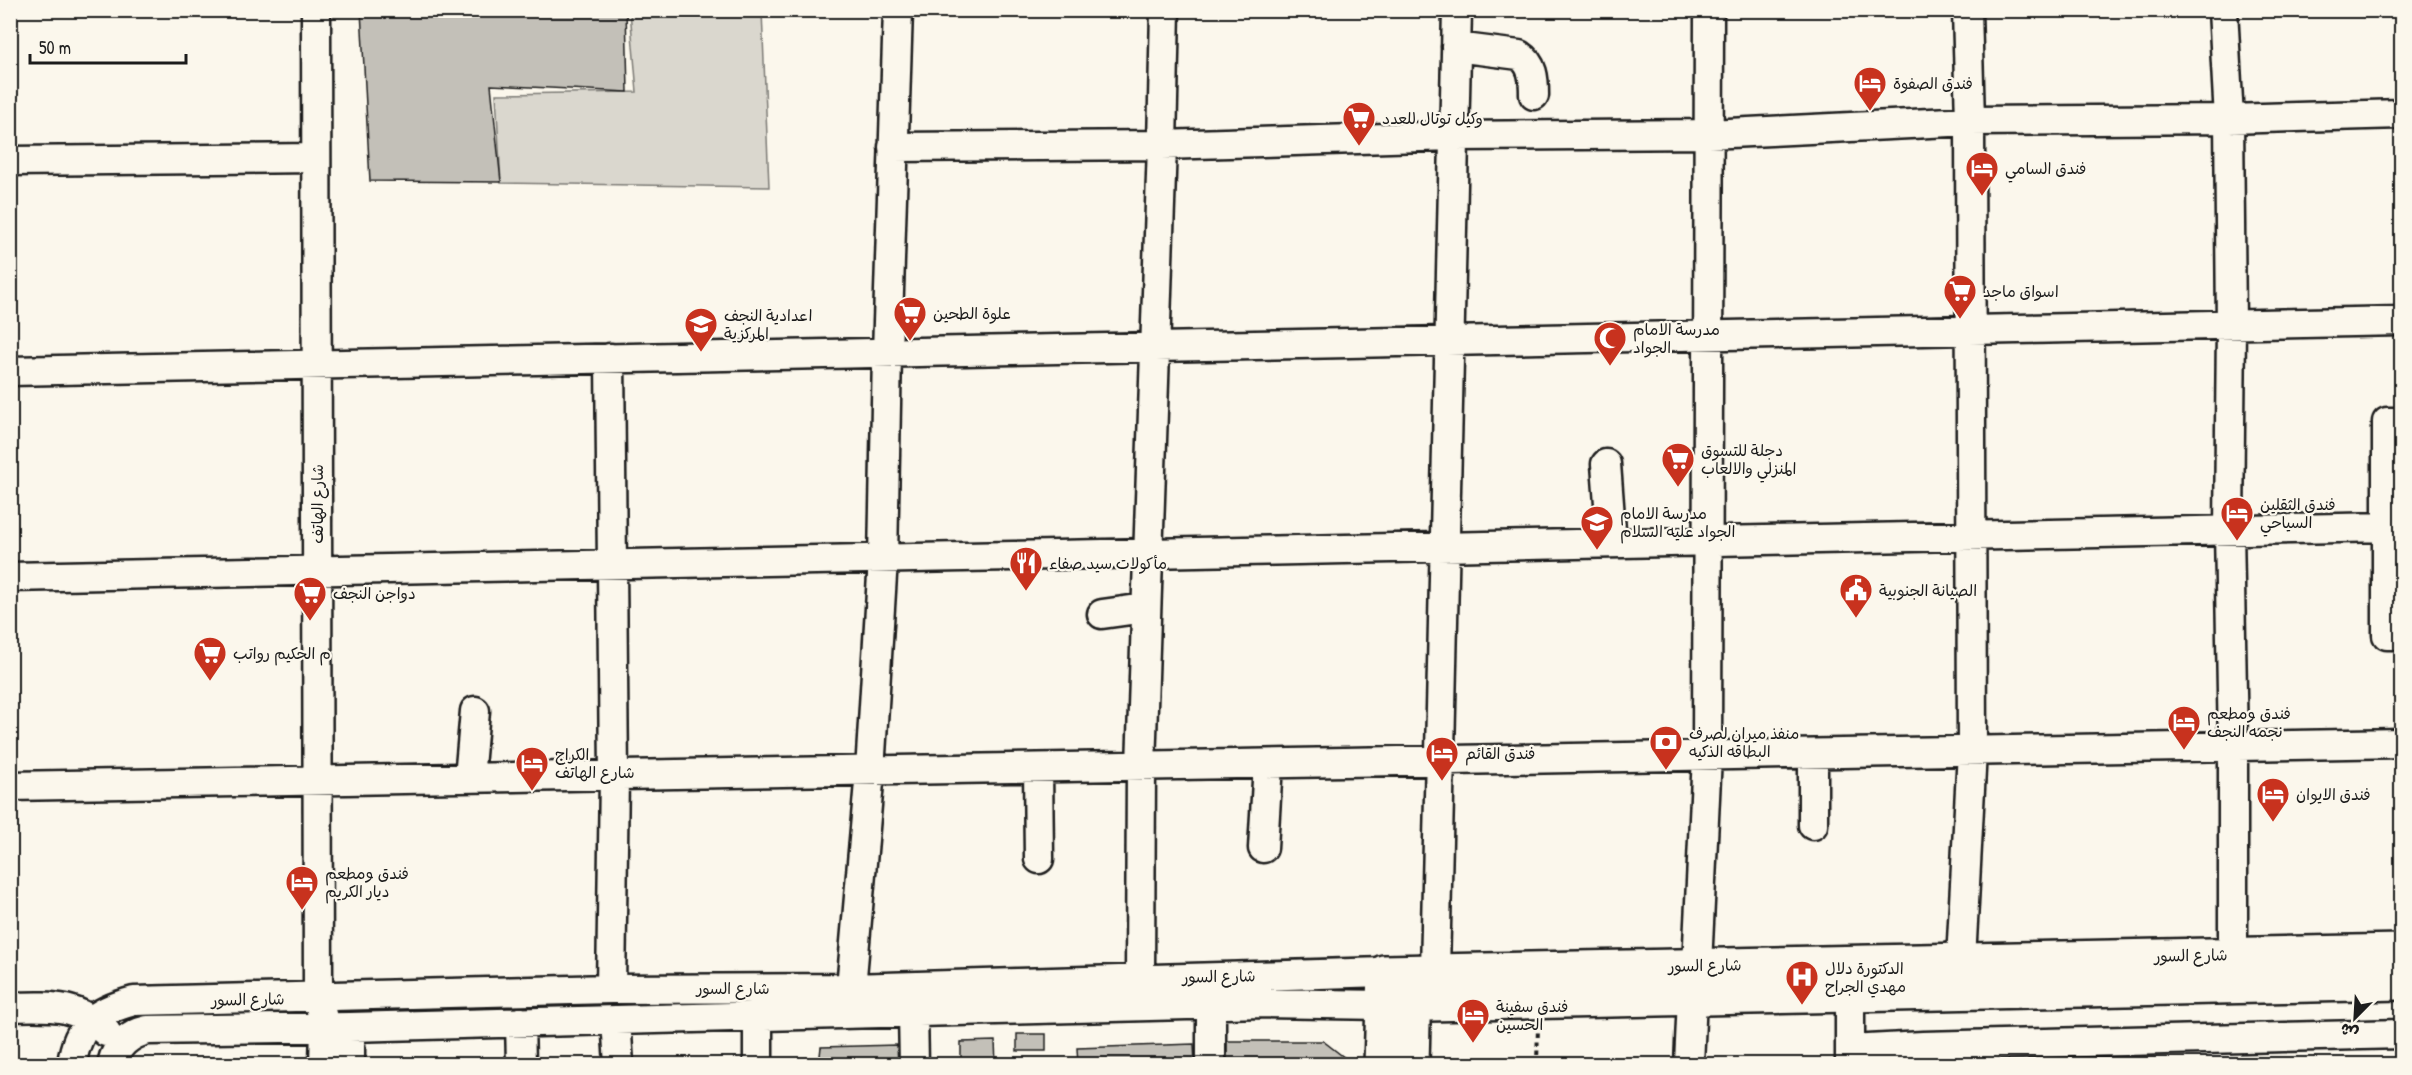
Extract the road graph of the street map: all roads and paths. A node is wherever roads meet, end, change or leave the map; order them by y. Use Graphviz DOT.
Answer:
graph roads {
  1 [pos="316,10"];
  2 [pos="898,10"];
  3 [pos="1165,10"];
  4 [pos="1457,10"];
  5 [pos="1709,10"];
  6 [pos="1967,10"];
  7 [pos="2223,10"];
  8 [pos="1456,47"];
  9 [pos="1534,95"];
  10 [pos="2402,114"];
  11 [pos="2229,119"];
  12 [pos="1970,121"];
  13 [pos="1709,134"];
  14 [pos="1453,136"];
  15 [pos="1162,145"];
  16 [pos="893,147"];
  17 [pos="316,158"];
  18 [pos="10,161"];
  19 [pos="2402,321"];
  20 [pos="2232,325"];
  21 [pos="1971,330"];
  22 [pos="1708,336"];
  23 [pos="1448,341"];
  24 [pos="1155,347"];
  25 [pos="887,353"];
  26 [pos="610,358"];
  27 [pos="317,365"];
  28 [pos="10,371"];
  29 [pos="2402,422"];
  30 [pos="1606,464"];
  31 [pos="2387,527"];
  32 [pos="2229,530"];
  33 [pos="1972,536"];
  34 [pos="1708,542"];
  35 [pos="1612,543"];
  36 [pos="1444,547"];
  37 [pos="1149,553"];
  38 [pos="883,558"];
  39 [pos="612,564"];
  40 [pos="317,570"];
  41 [pos="10,577"];
  42 [pos="1145,608"];
  43 [pos="1102,614"];
  44 [pos="2402,635"];
  45 [pos="475,711"];
  46 [pos="2402,743"];
  47 [pos="2233,746"];
  48 [pos="1972,751"];
  49 [pos="1813,754"];
  50 [pos="1707,756"];
  51 [pos="1438,761"];
  52 [pos="1268,764"];
  53 [pos="1141,766"];
  54 [pos="1038,768"];
  55 [pos="870,771"];
  56 [pos="614,776"];
  57 [pos="469,778"];
  58 [pos="318,781"];
  59 [pos="10,786"];
  60 [pos="1813,825"];
  61 [pos="1263,848"];
  62 [pos="1039,859"];
  63 [pos="2402,951"];
  64 [pos="2233,954"];
  65 [pos="1961,960"];
  66 [pos="1697,965"];
  67 [pos="1411,971"];
  68 [pos="1260,975"];
  69 [pos="1140,978"];
  70 [pos="2402,983"];
  71 [pos="851,988"];
  72 [pos="611,989"];
  73 [pos="1850,995"];
  74 [pos="318,998"];
  75 [pos="1692,998"];
  76 [pos="1539,1002"];
  77 [pos="1262,1003"];
  78 [pos="1211,1004"];
  79 [pos="1398,1005"];
  80 [pos="10,1007"];
  81 [pos="913,1012"];
  82 [pos="758,1016"];
  83 [pos="92,1019"];
  84 [pos="616,1020"];
  85 [pos="520,1022"];
  86 [pos="337,1027"];
  87 [pos="2402,1035"];
  88 [pos="116,1055"];
  89 [pos="1850,1057"];
  90 [pos="72,1065"];
  91 [pos="324,1065"];
  92 [pos="350,1065"];
  93 [pos="521,1065"];
  94 [pos="619,1065"];
  95 [pos="758,1065"];
  96 [pos="914,1065"];
  97 [pos="1211,1065"];
  98 [pos="1381,1065"];
  99 [pos="1412,1065"];
  100 [pos="1537,1065"];
  101 [pos="1689,1065"];
  1 -- 17 [label="street, شارع الهاتف"];
  2 -- 16 [label="street"];
  3 -- 15 [label="street"];
  4 -- 8 [label="street"];
  5 -- 13 [label="street"];
  6 -- 12 [label="street"];
  7 -- 11 [label="street"];
  8 -- 9 [label="street"];
  8 -- 14 [label="street"];
  10 -- 11 [label="street"];
  11 -- 12 [label="street"];
  11 -- 20 [label="street"];
  12 -- 13 [label="street"];
  12 -- 21 [label="street"];
  13 -- 14 [label="street"];
  13 -- 22 [label="street"];
  14 -- 15 [label="street"];
  14 -- 23 [label="street"];
  15 -- 16 [label="street"];
  15 -- 24 [label="street"];
  16 -- 25 [label="street"];
  17 -- 18 [label="street"];
  17 -- 27 [label="street, شارع الهاتف"];
  19 -- 20 [label="street"];
  20 -- 21 [label="street"];
  20 -- 32 [label="street"];
  21 -- 22 [label="street"];
  21 -- 33 [label="street"];
  22 -- 23 [label="street"];
  22 -- 34 [label="street"];
  23 -- 24 [label="street"];
  23 -- 36 [label="street"];
  24 -- 25 [label="street"];
  24 -- 37 [label="street"];
  25 -- 26 [label="street"];
  25 -- 38 [label="street"];
  26 -- 27 [label="street"];
  26 -- 39 [label="street"];
  27 -- 28 [label="street"];
  27 -- 40 [label="street, شارع الهاتف"];
  29 -- 31 [label="street"];
  30 -- 35 [label="street"];
  31 -- 32 [label="street"];
  31 -- 44 [label="street"];
  32 -- 33 [label="street"];
  32 -- 47 [label="street"];
  33 -- 34 [label="street"];
  33 -- 48 [label="street"];
  34 -- 35 [label="street"];
  34 -- 50 [label="street"];
  35 -- 36 [label="street"];
  36 -- 37 [label="street"];
  36 -- 51 [label="street"];
  37 -- 38 [label="street"];
  37 -- 42 [label="street"];
  38 -- 39 [label="street"];
  38 -- 55 [label="street"];
  39 -- 40 [label="street"];
  39 -- 56 [label="street"];
  40 -- 41 [label="street"];
  40 -- 58 [label="street, شارع الهاتف"];
  42 -- 43 [label="street"];
  42 -- 53 [label="street"];
  45 -- 57 [label="street"];
  46 -- 47 [label="street"];
  47 -- 48 [label="street"];
  47 -- 64 [label="street"];
  48 -- 49 [label="street"];
  48 -- 65 [label="street"];
  49 -- 50 [label="street"];
  49 -- 60 [label="street"];
  50 -- 51 [label="street"];
  50 -- 66 [label="street"];
  51 -- 52 [label="street"];
  51 -- 67 [label="street"];
  52 -- 53 [label="street"];
  52 -- 61 [label="street"];
  53 -- 54 [label="street"];
  53 -- 69 [label="street"];
  54 -- 55 [label="street"];
  54 -- 62 [label="street"];
  55 -- 56 [label="street"];
  55 -- 71 [label="street"];
  56 -- 57 [label="street"];
  56 -- 72 [label="street"];
  57 -- 58 [label="street"];
  58 -- 59 [label="street"];
  58 -- 74 [label="street, شارع الهاتف"];
  63 -- 64 [label="main road, شارع السور"];
  64 -- 65 [label="main road, شارع السور"];
  65 -- 66 [label="main road, شارع السور"];
  66 -- 67 [label="main road, شارع السور"];
  67 -- 68 [label="street, شارع السور"];
  67 -- 79 [label="main road"];
  68 -- 69 [label="street, شارع السور"];
  68 -- 77 [label="street"];
  69 -- 71 [label="street, شارع السور"];
  70 -- 73 [label="main road, شارع السور"];
  71 -- 72 [label="street, شارع السور"];
  72 -- 74 [label="street, شارع السور"];
  73 -- 75 [label="main road, شارع السور"];
  73 -- 89 [label="street"];
  74 -- 83 [label="street, شارع السور"];
  74 -- 86 [label="street, شارع الهاتف"];
  75 -- 76 [label="main road, شارع السور"];
  75 -- 101 [label="street"];
  76 -- 79 [label="main road, شارع السور"];
  76 -- 100 [label="path"];
  77 -- 78 [label="street, شارع السور"];
  77 -- 79 [label="street, شارع السور"];
  78 -- 81 [label="street, شارع السور"];
  78 -- 97 [label="street"];
  79 -- 98 [label="main road"];
  79 -- 99 [label="main road"];
  80 -- 83 [label="street"];
  81 -- 82 [label="street, شارع السور"];
  81 -- 96 [label="street"];
  82 -- 84 [label="street, شارع السور"];
  82 -- 95 [label="street"];
  83 -- 88 [label="street"];
  83 -- 90 [label="street"];
  84 -- 85 [label="street, شارع السور"];
  84 -- 94 [label="street"];
  85 -- 86 [label="street, شارع السور"];
  85 -- 93 [label="street"];
  86 -- 88 [label="street, شارع السور"];
  86 -- 91 [label="street"];
  86 -- 92 [label="street"];
  87 -- 89 [label="street"];
}
